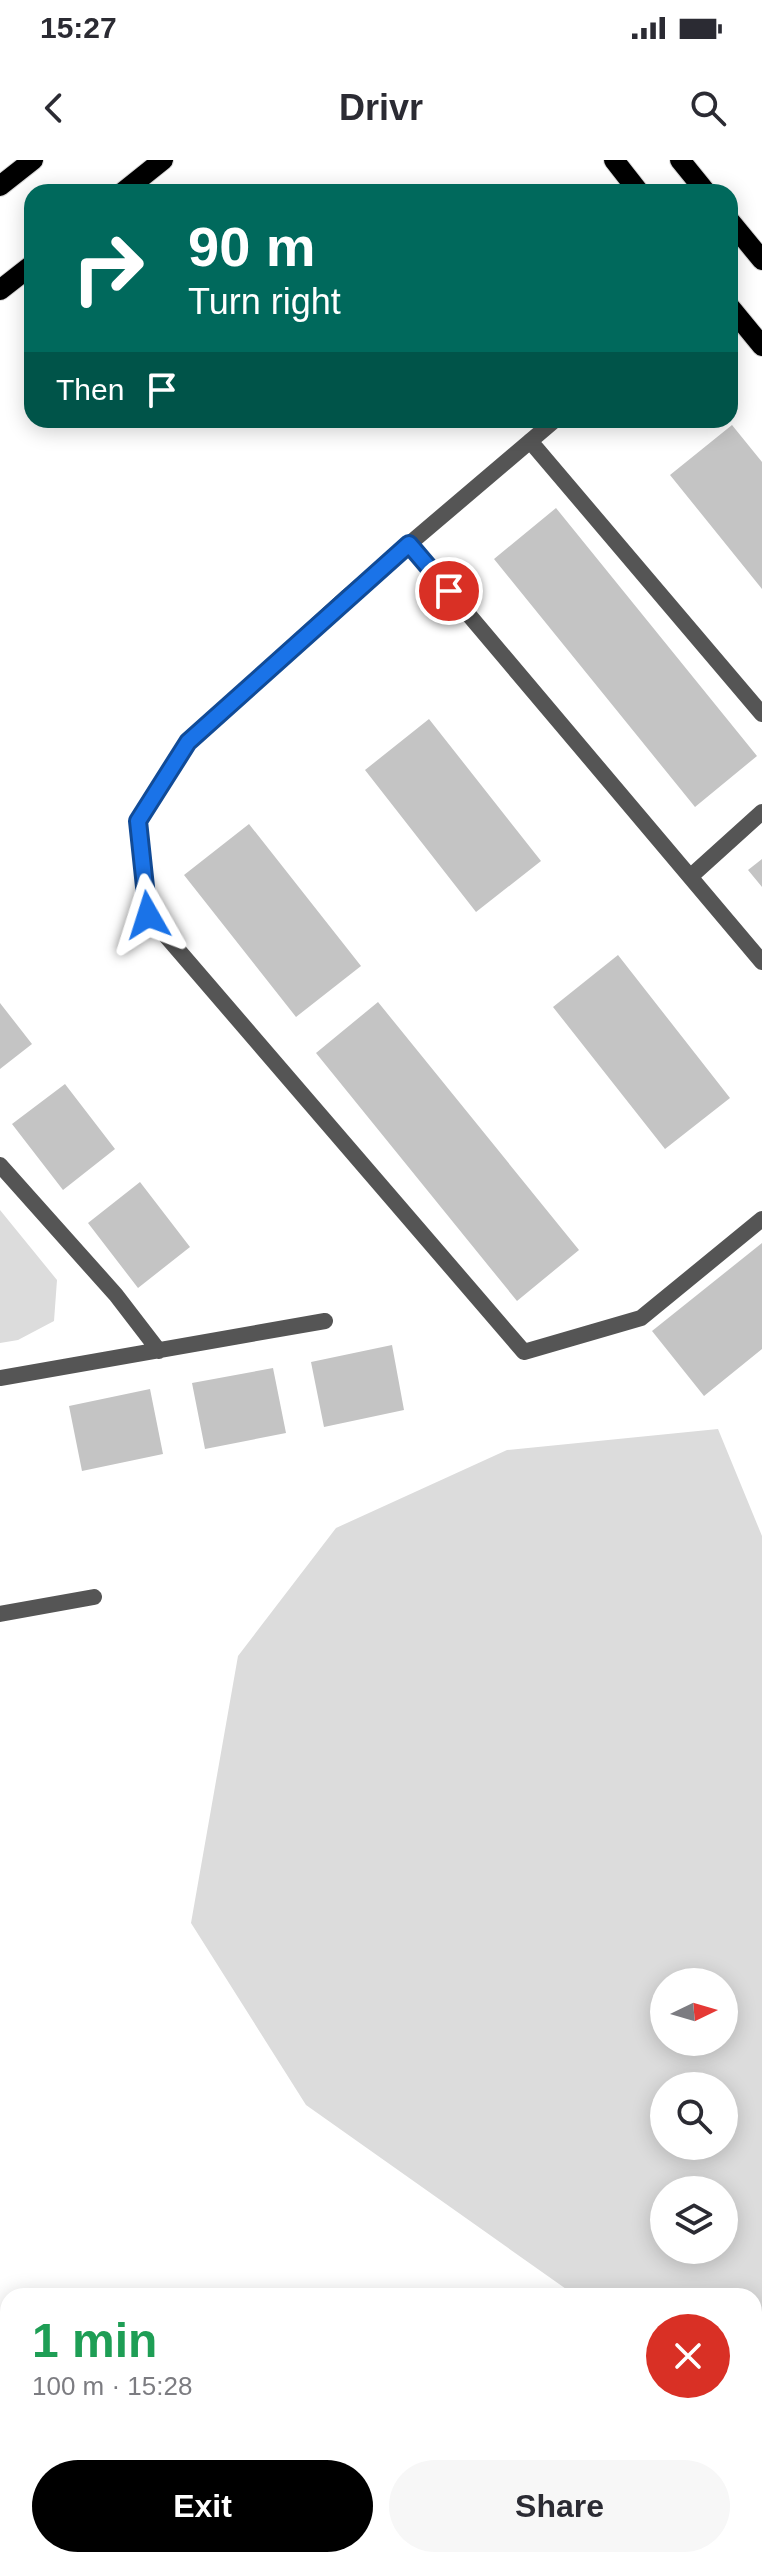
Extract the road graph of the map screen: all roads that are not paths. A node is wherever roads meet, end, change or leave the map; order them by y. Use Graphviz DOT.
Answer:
graph roads {
  1 [pos="33,160"];
  2 [pos="163,160"];
  3 [pos="614,160"];
  4 [pos="680,160"];
  5 [pos="133,184"];
  6 [pos="633,184"];
  7 [pos="700,184"];
  8 [pos="0,186"];
  9 [pos="738,231"];
  10 [pos="762,260"];
  11 [pos="24,271"];
  12 [pos="0,290"];
  13 [pos="738,317"];
  14 [pos="762,346"];
  15 [pos="545,428"];
  16 [pos="530,441"];
  17 [pos="409,544"];
  18 [pos="762,714"];
  19 [pos="762,812"];
  20 [pos="690,877"];
  21 [pos="762,962"];
  22 [pos="0,1165"];
  23 [pos="762,1219"];
  24 [pos="325,1321"];
  25 [pos="159,1351"];
  26 [pos="0,1378"];
  27 [pos="94,1597"];
  28 [pos="0,1614"];
  1 -- 8 [label="main road"];
  2 -- 5 [label="main road"];
  3 -- 6 [label="main road"];
  4 -- 7 [label="main road"];
  9 -- 10 [label="main road"];
  11 -- 12 [label="main road"];
  13 -- 14 [label="main road"];
  15 -- 16 [label="lane"];
  16 -- 17 [label="lane"];
  16 -- 18 [label="lane"];
  17 -- 20 [label="lane"];
  17 -- 23 [label="lane"];
  19 -- 20 [label="lane"];
  20 -- 21 [label="lane"];
  22 -- 25 [label="lane"];
  24 -- 25 [label="lane"];
  25 -- 26 [label="lane"];
  27 -- 28 [label="lane"];
}
